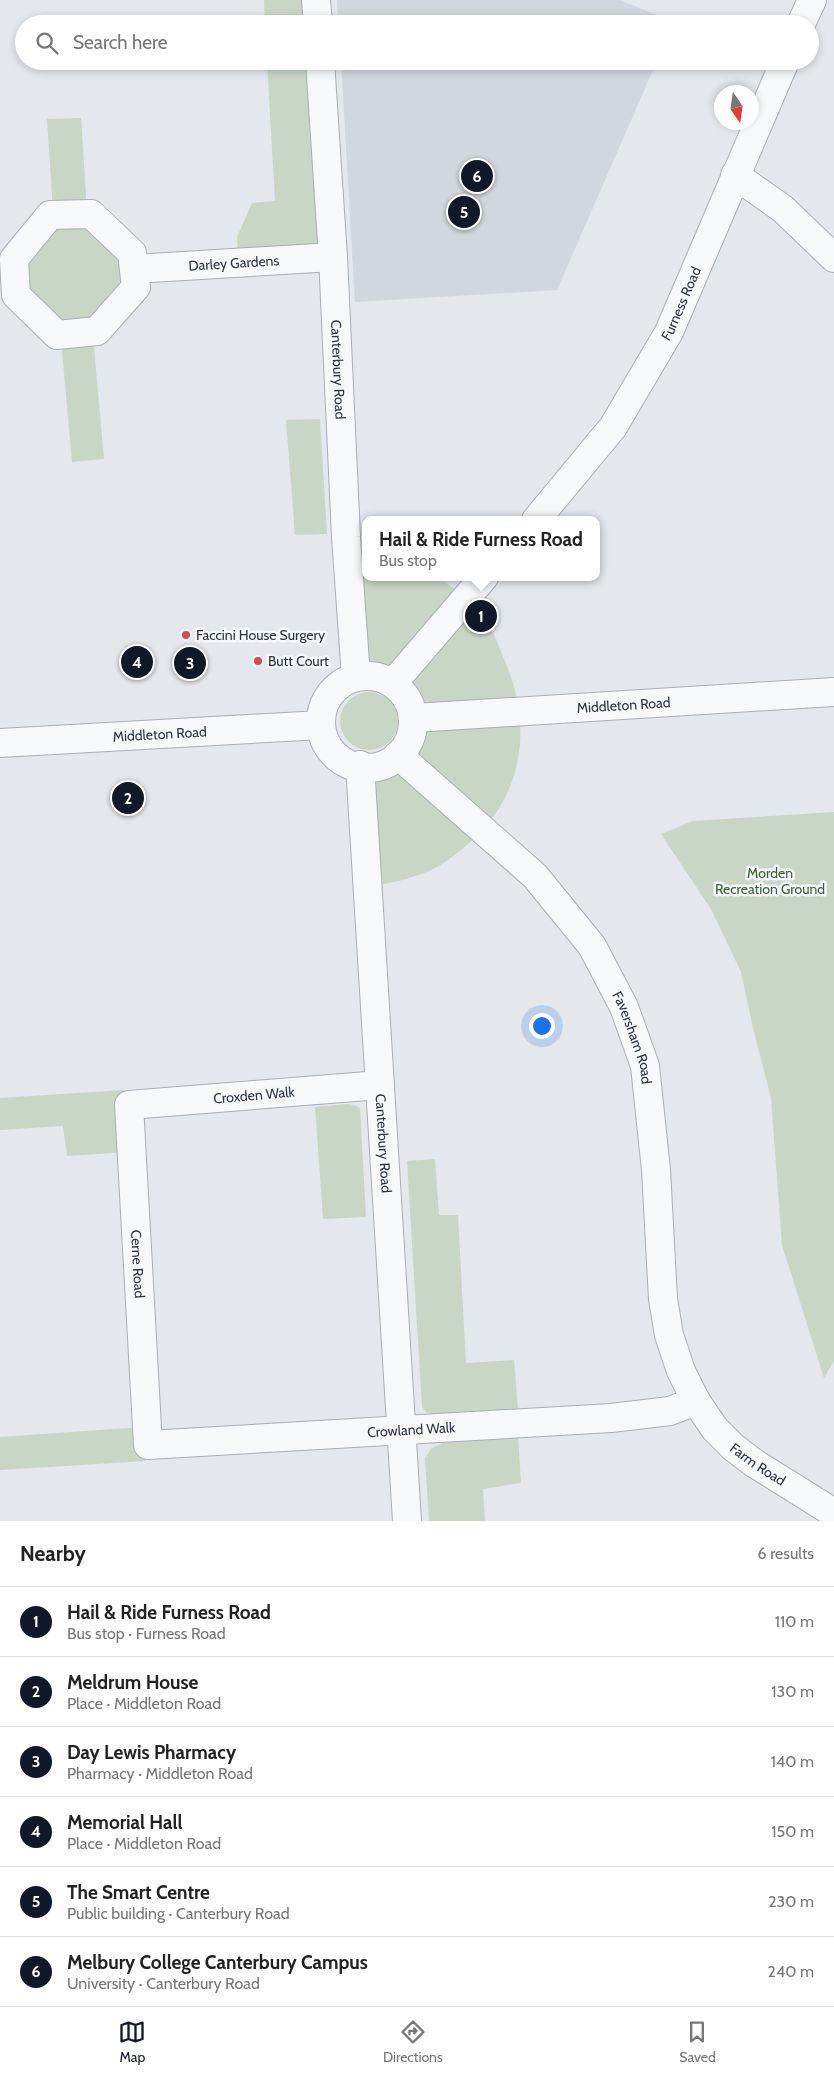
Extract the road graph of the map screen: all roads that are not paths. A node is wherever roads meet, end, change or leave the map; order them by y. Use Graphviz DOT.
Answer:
graph roads {
  1 [pos="316,0"];
  2 [pos="812,0"];
  3 [pos="317,15"];
  4 [pos="805,15"];
  5 [pos="321,70"];
  6 [pos="781,70"];
  7 [pos="735,175"];
  8 [pos="333,257"];
  9 [pos="834,258"];
  10 [pos="134,269"];
  11 [pos="539,516"];
  12 [pos="481,581"];
  13 [pos="356,678"];
  14 [pos="394,682"];
  15 [pos="834,692"];
  16 [pos="414,718"];
  17 [pos="321,725"];
  18 [pos="0,743"];
  19 [pos="398,756"];
  20 [pos="360,766"];
  21 [pos="380,1085"];
  22 [pos="129,1105"];
  23 [pos="696,1401"];
  24 [pos="146,1423"];
  25 [pos="400,1430"];
  26 [pos="834,1513"];
  27 [pos="407,1521"];
  1 -- 3 [label="street"];
  2 -- 4 [label="street"];
  5 -- 8 [label="street, Canterbury Road"];
  6 -- 7 [label="street, Furness Road"];
  7 -- 9 [label="street"];
  7 -- 11 [label="street, Furness Road"];
  8 -- 10 [label="street, Darley Gardens"];
  8 -- 13 [label="street, Canterbury Road"];
  10 -- 10 [label="street"];
  12 -- 14 [label="street"];
  13 -- 14 [label="street"];
  13 -- 17 [label="street"];
  14 -- 16 [label="street"];
  15 -- 16 [label="street, Middleton Road"];
  16 -- 19 [label="street"];
  17 -- 18 [label="street, Middleton Road"];
  17 -- 20 [label="street"];
  19 -- 20 [label="street"];
  19 -- 23 [label="street, Faversham Road"];
  20 -- 21 [label="street, Canterbury Road"];
  21 -- 22 [label="street, Croxden Walk"];
  21 -- 25 [label="street, Canterbury Road"];
  22 -- 24 [label="street, Cerne Road"];
  23 -- 25 [label="street, Crowland Walk"];
  23 -- 26 [label="street, Farm Road"];
  24 -- 25 [label="street, Crowland Walk"];
  25 -- 27 [label="street, Canterbury Road"];
}
